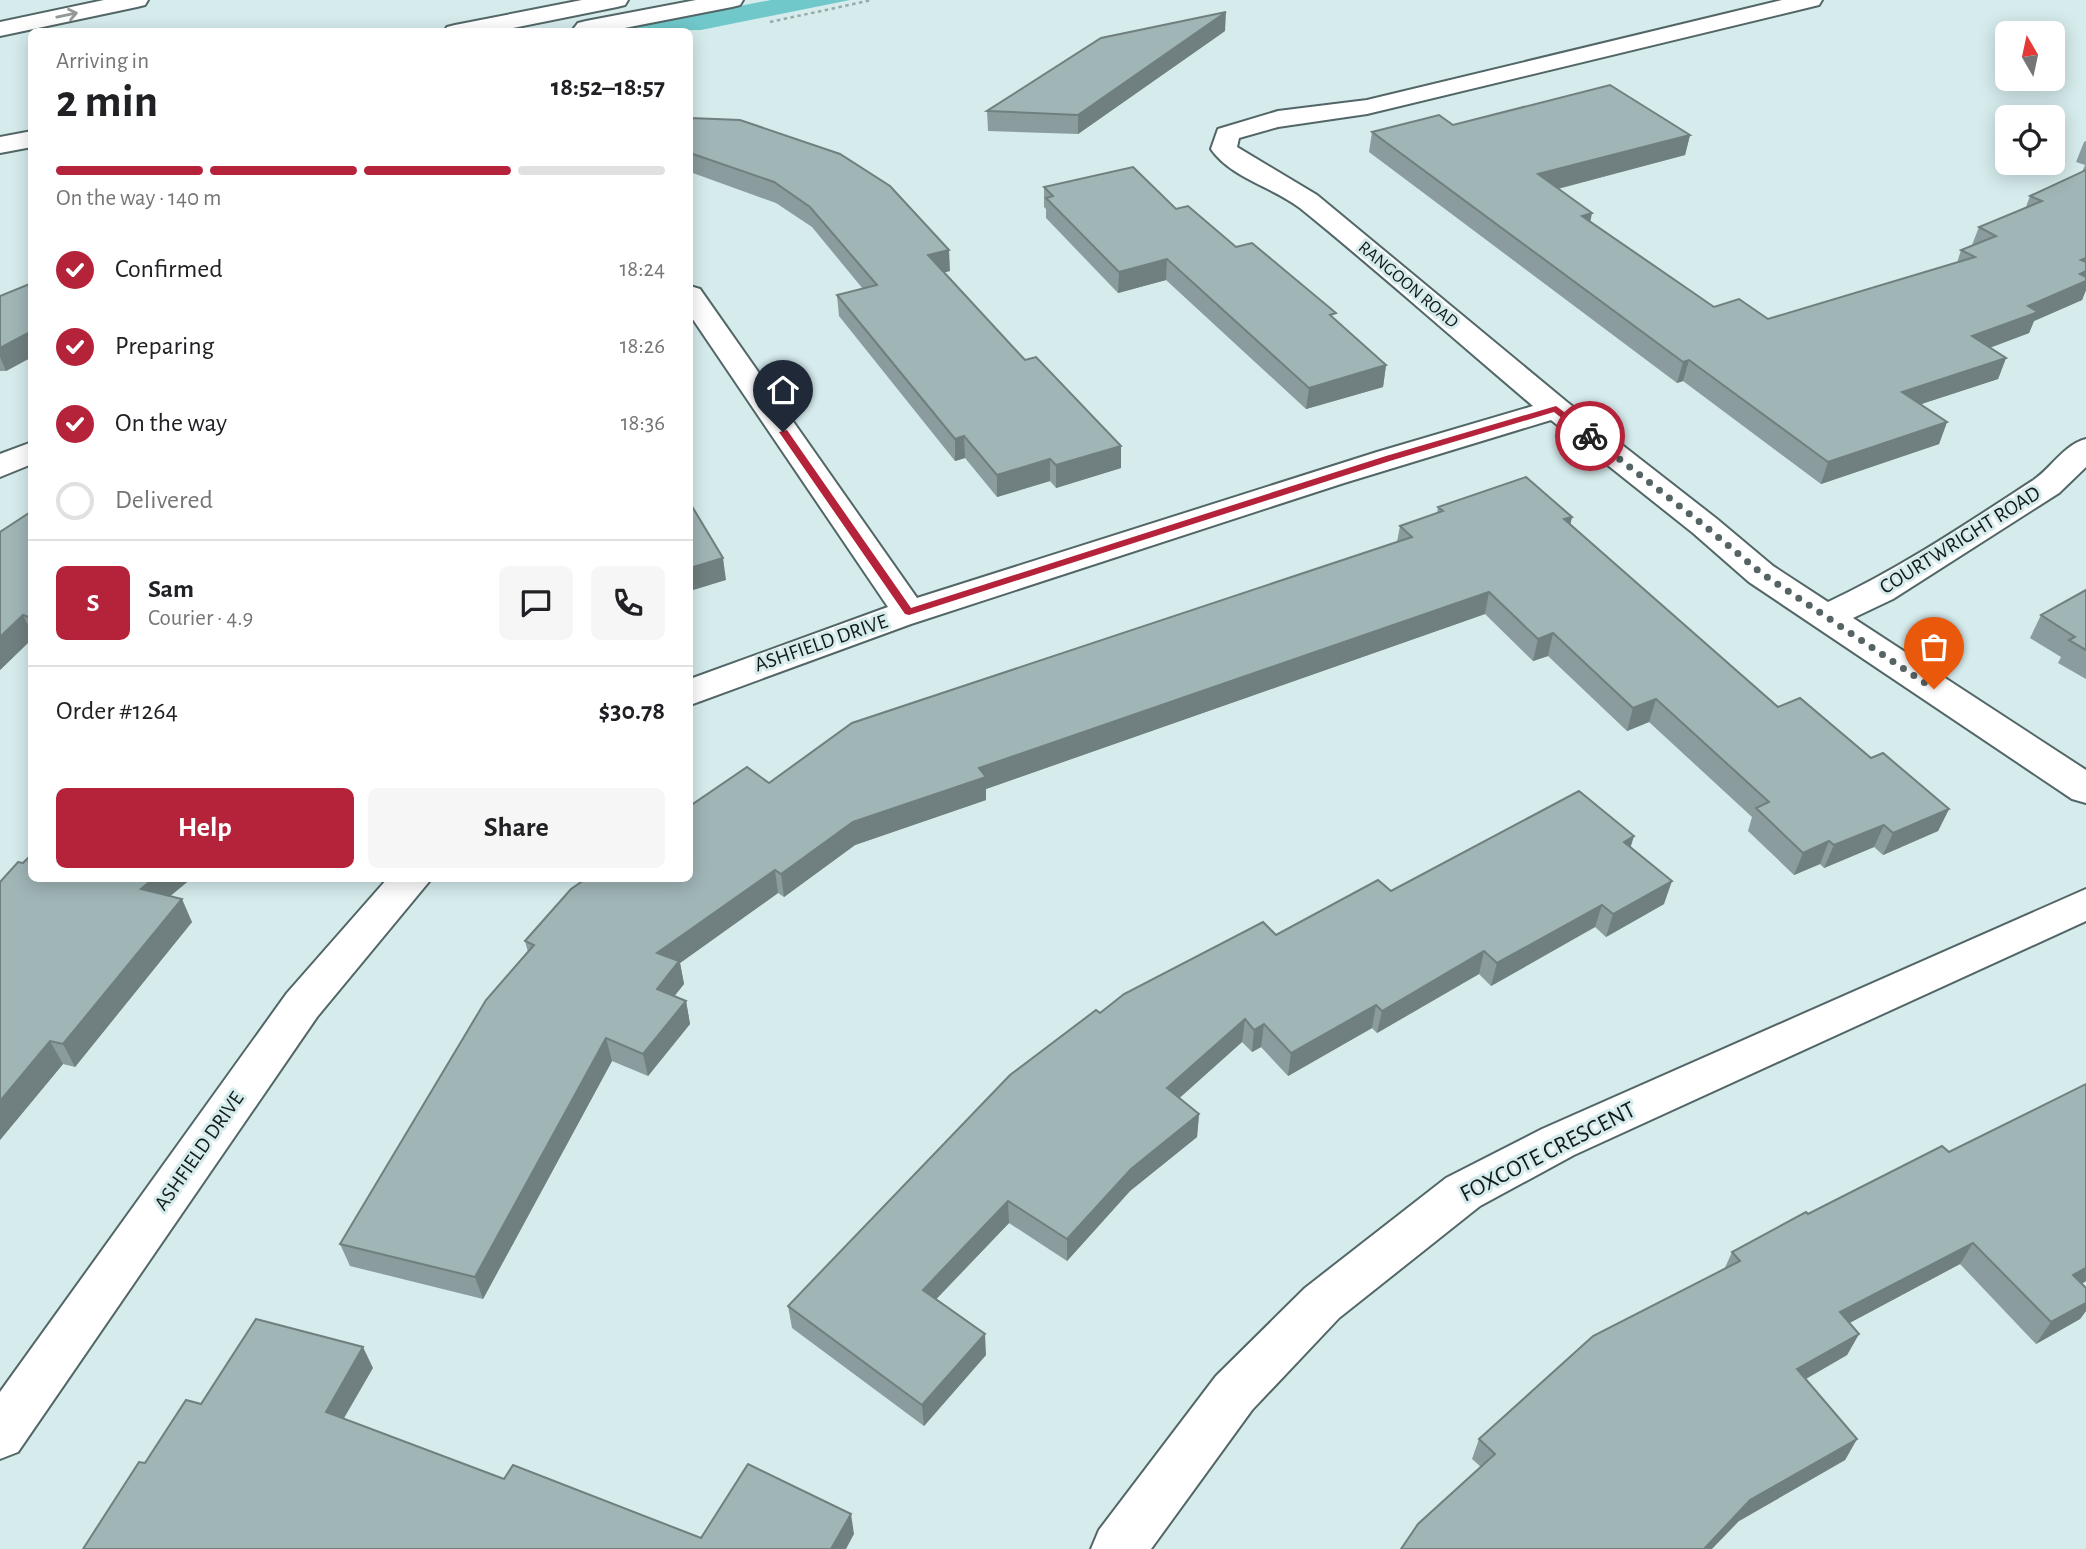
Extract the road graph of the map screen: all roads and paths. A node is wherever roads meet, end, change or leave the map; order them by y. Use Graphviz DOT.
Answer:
graph roads {
  1 [pos="137,0"];
  2 [pos="617,0"];
  3 [pos="732,0"];
  4 [pos="872,0"];
  5 [pos="1811,0"];
  6 [pos="768,22"];
  7 [pos="475,28"];
  8 [pos="591,28"];
  9 [pos="0,29"];
  10 [pos="28,140"];
  11 [pos="0,145"];
  12 [pos="693,299"];
  13 [pos="1556,409"];
  14 [pos="2086,449"];
  15 [pos="28,453"];
  16 [pos="0,467"];
  17 [pos="909,612"];
  18 [pos="1825,618"];
  19 [pos="693,692"];
  20 [pos="2086,789"];
  21 [pos="409,882"];
  22 [pos="2086,904"];
  23 [pos="0,1435"];
  24 [pos="1118,1549"];
  9 -- 1 [label="main road, one-way"];
  2 -- 7 [label="main road"];
  3 -- 8 [label="main road"];
  4 -- 6 [label="path"];
  5 -- 13 [label="main road, RANGOON ROAD"];
  10 -- 11 [label="main road"];
  12 -- 17 [label="main road"];
  13 -- 17 [label="main road, ASHFIELD DRIVE"];
  13 -- 18 [label="main road, RANGOON ROAD"];
  14 -- 18 [label="main road, COURTWRIGHT ROAD"];
  15 -- 16 [label="main road"];
  17 -- 19 [label="main road, ASHFIELD DRIVE"];
  18 -- 20 [label="main road, RANGOON ROAD"];
  21 -- 23 [label="main road, ASHFIELD DRIVE"];
  22 -- 24 [label="main road, FOXCOTE CRESCENT"];
}
